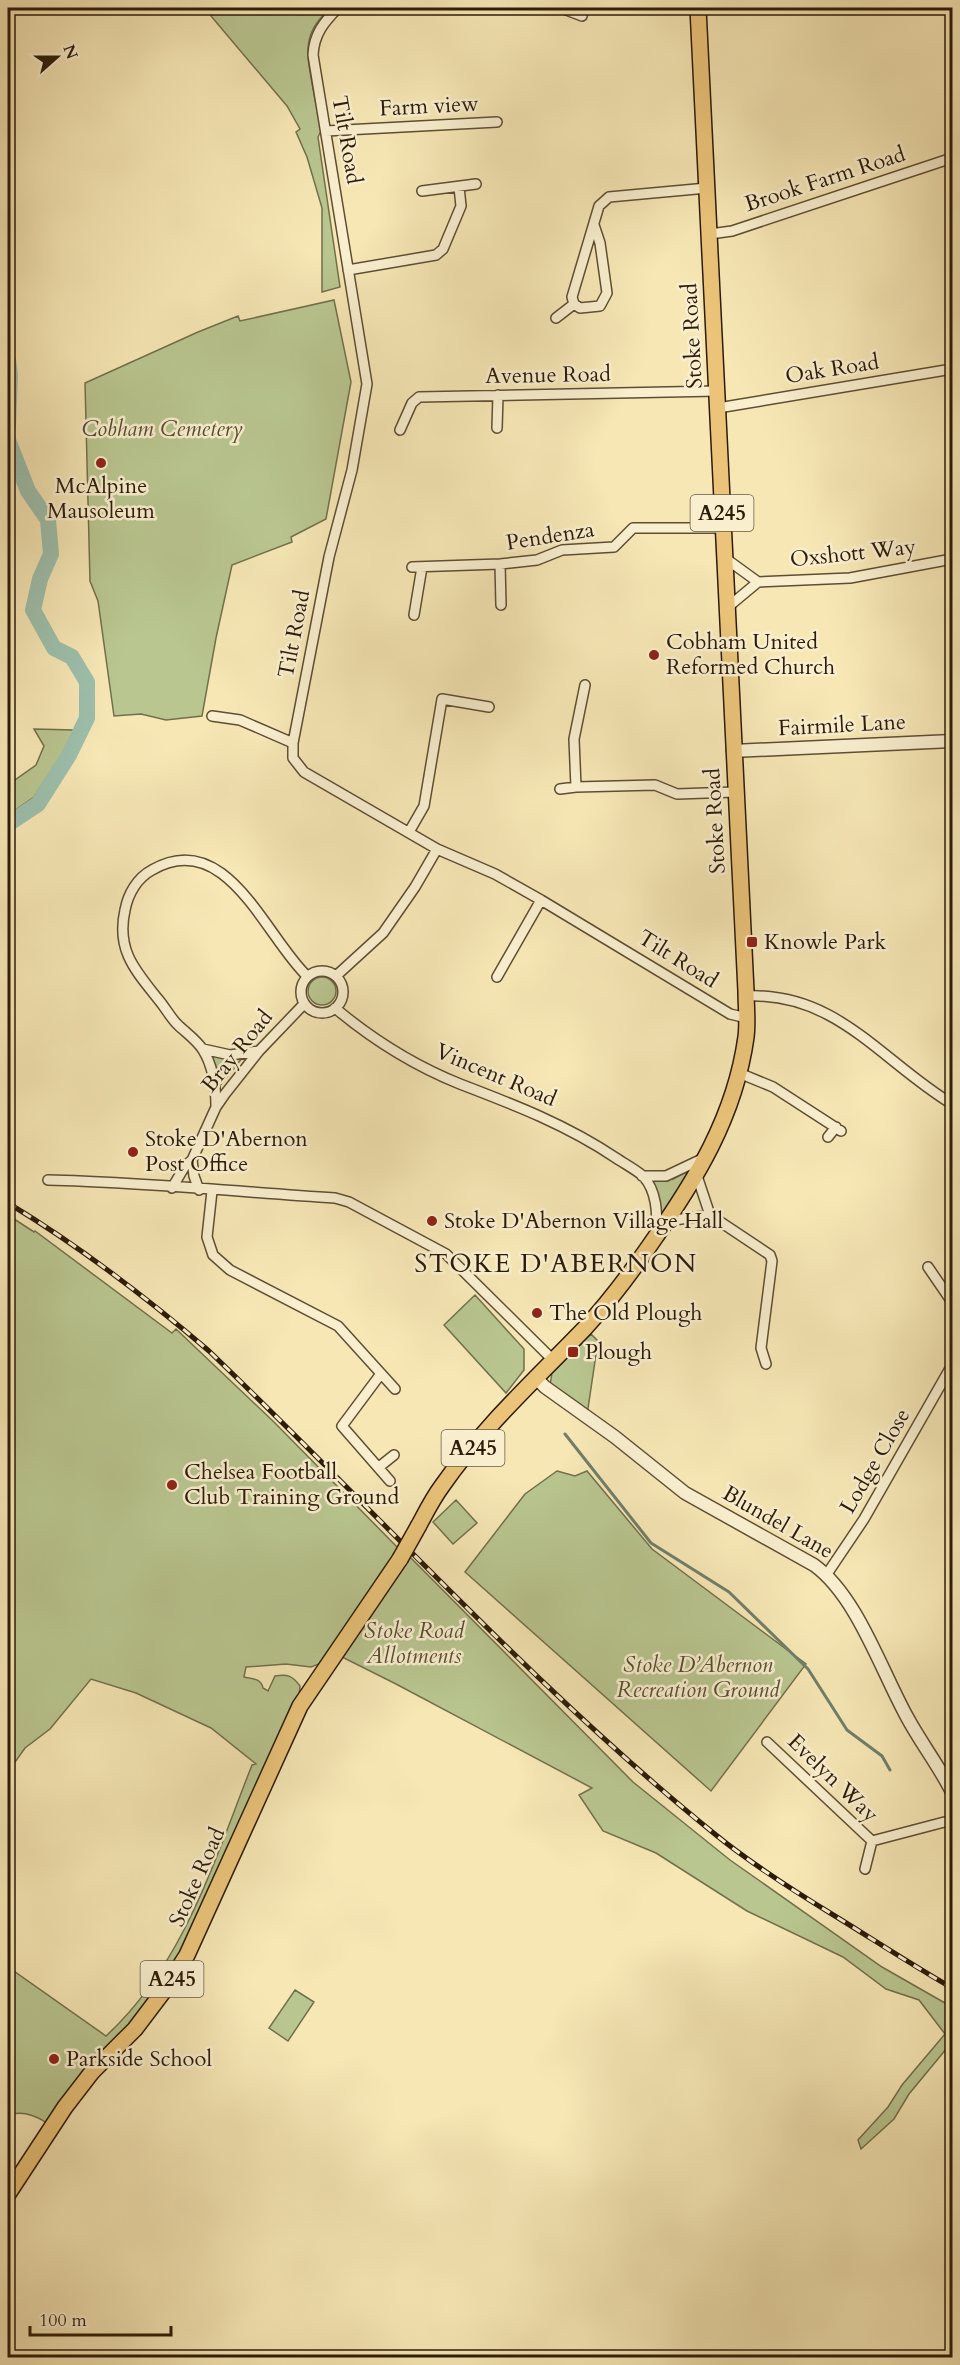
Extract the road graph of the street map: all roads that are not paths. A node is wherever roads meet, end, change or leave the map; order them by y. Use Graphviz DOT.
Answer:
graph roads {
  1 [pos="338,8"];
  2 [pos="561,8"];
  3 [pos="698,8"];
  4 [pos="578,12"];
  5 [pos="497,122"];
  6 [pos="326,131"];
  7 [pos="952,158"];
  8 [pos="476,184"];
  9 [pos="459,187"];
  10 [pos="707,188"];
  11 [pos="422,191"];
  12 [pos="594,225"];
  13 [pos="710,234"];
  14 [pos="348,270"];
  15 [pos="574,304"];
  16 [pos="556,318"];
  17 [pos="952,369"];
  18 [pos="717,391"];
  19 [pos="498,395"];
  20 [pos="718,408"];
  21 [pos="496,428"];
  22 [pos="400,430"];
  23 [pos="723,528"];
  24 [pos="725,558"];
  25 [pos="952,559"];
  26 [pos="500,564"];
  27 [pos="412,567"];
  28 [pos="422,567"];
  29 [pos="758,582"];
  30 [pos="501,604"];
  31 [pos="728,607"];
  32 [pos="414,615"];
  33 [pos="585,685"];
  34 [pos="489,707"];
  35 [pos="212,716"];
  36 [pos="952,741"];
  37 [pos="293,743"];
  38 [pos="733,751"];
  39 [pos="576,788"];
  40 [pos="560,789"];
  41 [pos="735,792"];
  42 [pos="409,832"];
  43 [pos="436,849"];
  44 [pos="541,900"];
  45 [pos="307,976"];
  46 [pos="336,976"];
  47 [pos="496,977"];
  48 [pos="746,996"];
  49 [pos="304,1004"];
  50 [pos="335,1008"];
  51 [pos="747,1018"];
  52 [pos="203,1049"];
  53 [pos="259,1051"];
  54 [pos="739,1073"];
  55 [pos="952,1104"];
  56 [pos="216,1107"];
  57 [pos="828,1137"];
  58 [pos="709,1155"];
  59 [pos="192,1160"];
  60 [pos="642,1176"];
  61 [pos="697,1176"];
  62 [pos="48,1180"];
  63 [pos="172,1188"];
  64 [pos="199,1190"];
  65 [pos="212,1191"];
  66 [pos="711,1215"];
  67 [pos="667,1221"];
  68 [pos="657,1235"];
  69 [pos="928,1267"];
  70 [pos="952,1302"];
  71 [pos="553,1360"];
  72 [pos="766,1364"];
  73 [pos="952,1365"];
  74 [pos="380,1375"];
  75 [pos="535,1377"];
  76 [pos="394,1389"];
  77 [pos="394,1455"];
  78 [pos="379,1467"];
  79 [pos="390,1481"];
  80 [pos="827,1574"];
  81 [pos="767,1742"];
  82 [pos="952,1792"];
  83 [pos="952,1820"];
  84 [pos="872,1841"];
  85 [pos="865,1869"];
  86 [pos="8,2194"];
  1 -- 6 [label="street, Tilt Road"];
  2 -- 4 [label="street"];
  3 -- 10 [label="main road, Stoke Road / A245"];
  5 -- 6 [label="street, Farm view"];
  6 -- 14 [label="street, Tilt Road"];
  7 -- 13 [label="street, Brook Farm Road"];
  8 -- 9 [label="street"];
  9 -- 11 [label="street"];
  9 -- 14 [label="street"];
  10 -- 12 [label="street"];
  10 -- 13 [label="main road, Stoke Road / A245"];
  12 -- 15 [label="street"];
  12 -- 15 [label="street"];
  13 -- 18 [label="main road, Stoke Road / A245"];
  14 -- 37 [label="street, Tilt Road"];
  15 -- 16 [label="street"];
  17 -- 20 [label="street, Oak Road"];
  18 -- 19 [label="street, Avenue Road"];
  18 -- 20 [label="main road, Stoke Road / A245"];
  19 -- 21 [label="street"];
  19 -- 22 [label="street, Avenue Road"];
  20 -- 23 [label="main road, Stoke Road / A245"];
  23 -- 24 [label="main road, Stoke Road / A245"];
  23 -- 26 [label="street, Pendenza"];
  24 -- 29 [label="street"];
  24 -- 31 [label="main road, Stoke Road / A245"];
  25 -- 29 [label="street, Oxshott Way"];
  26 -- 28 [label="street, Pendenza"];
  26 -- 30 [label="street"];
  27 -- 28 [label="street, Pendenza"];
  28 -- 32 [label="street"];
  29 -- 31 [label="street"];
  31 -- 38 [label="main road, Stoke Road / A245"];
  33 -- 39 [label="street"];
  34 -- 42 [label="street"];
  35 -- 37 [label="street"];
  36 -- 38 [label="street, Fairmile Lane"];
  37 -- 42 [label="street, Tilt Road"];
  38 -- 41 [label="main road, Stoke Road / A245"];
  39 -- 40 [label="street"];
  39 -- 41 [label="street"];
  41 -- 48 [label="main road, Stoke Road / A245"];
  42 -- 43 [label="street, Tilt Road"];
  43 -- 44 [label="street, Tilt Road"];
  43 -- 46 [label="street"];
  44 -- 47 [label="street"];
  44 -- 51 [label="street, Tilt Road"];
  45 -- 46 [label="street"];
  45 -- 49 [label="street, Bray Road"];
  45 -- 52 [label="street"];
  46 -- 50 [label="street"];
  48 -- 51 [label="main road, Stoke Road / A245"];
  48 -- 55 [label="street"];
  49 -- 50 [label="street, Bray Road"];
  49 -- 53 [label="street, Bray Road"];
  50 -- 60 [label="street, Vincent Road"];
  51 -- 54 [label="main road, Stoke Road / A245"];
  52 -- 53 [label="street"];
  52 -- 56 [label="street"];
  53 -- 56 [label="street, Bray Road"];
  54 -- 57 [label="street"];
  54 -- 58 [label="main road, Stoke Road / A245"];
  56 -- 59 [label="street, Bray Road"];
  58 -- 60 [label="street"];
  58 -- 61 [label="main road, Stoke Road / A245"];
  59 -- 63 [label="street, Bray Road"];
  59 -- 64 [label="street"];
  60 -- 68 [label="street"];
  61 -- 66 [label="street"];
  61 -- 67 [label="main road, Stoke Road / A245"];
  62 -- 63 [label="street"];
  63 -- 64 [label="street"];
  64 -- 65 [label="street"];
  65 -- 71 [label="street"];
  65 -- 74 [label="street"];
  66 -- 67 [label="street"];
  66 -- 72 [label="street"];
  67 -- 68 [label="main road, Stoke Road / A245"];
  68 -- 71 [label="main road, Stoke Road / A245"];
  69 -- 70 [label="street"];
  71 -- 75 [label="main road, Stoke Road / A245"];
  73 -- 80 [label="street, Lodge Close"];
  74 -- 76 [label="street"];
  74 -- 78 [label="street"];
  75 -- 80 [label="street, Blundel Lane"];
  75 -- 86 [label="main road, Stoke Road / A245, bridge"];
  77 -- 78 [label="street"];
  78 -- 79 [label="street"];
  80 -- 82 [label="street, Blundel Lane"];
  81 -- 84 [label="street, Evelyn Way"];
  83 -- 84 [label="street, Evelyn Way"];
  84 -- 85 [label="street, Evelyn Way"];
}
